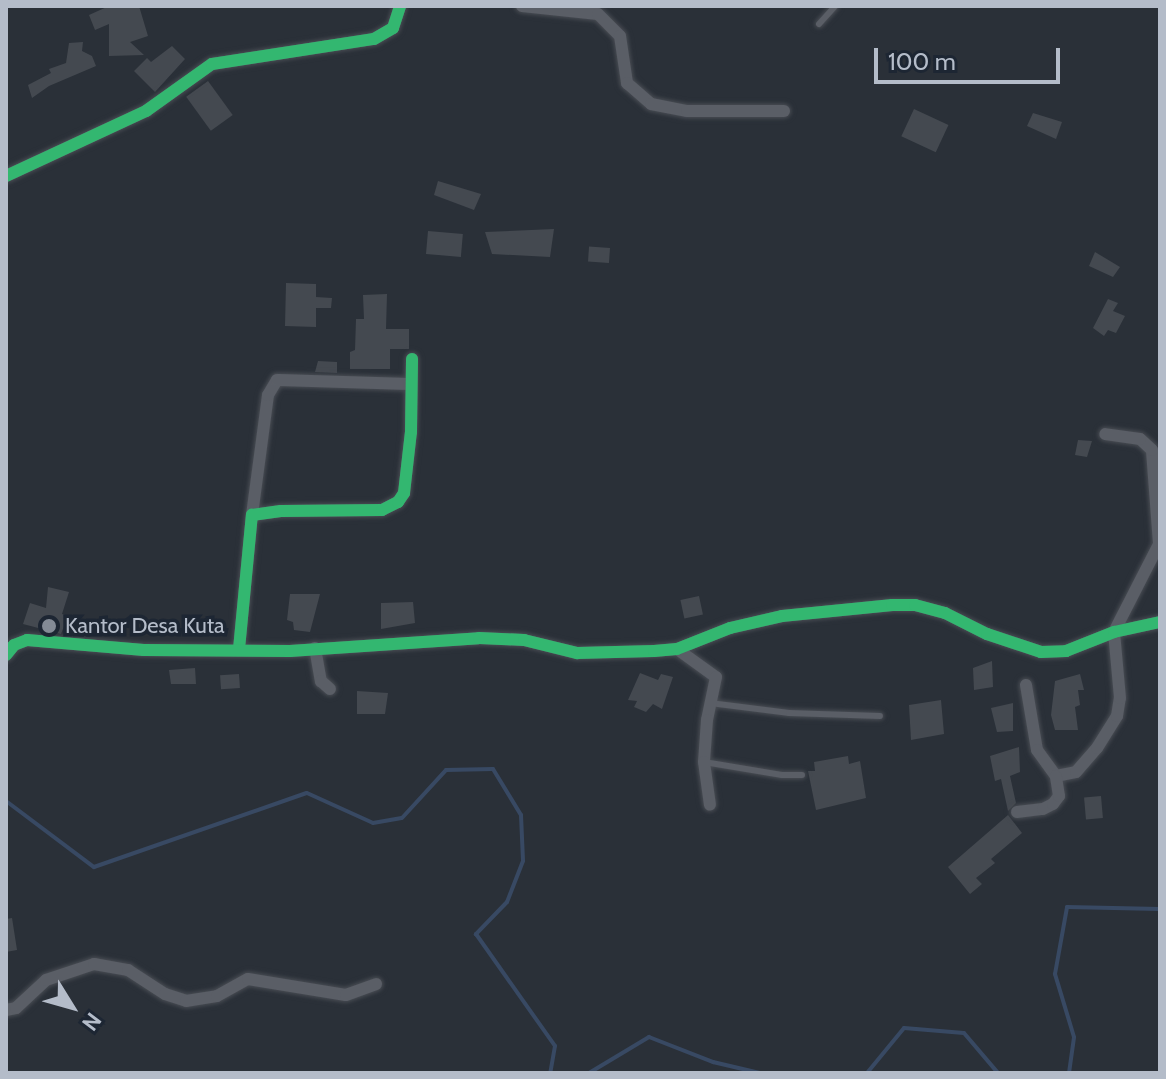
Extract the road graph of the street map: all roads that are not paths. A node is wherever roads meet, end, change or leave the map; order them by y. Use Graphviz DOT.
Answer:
graph roads {
  1 [pos="400,6"];
  2 [pos="522,6"];
  3 [pos="835,6"];
  4 [pos="819,24"];
  5 [pos="784,111"];
  6 [pos="6,176"];
  7 [pos="412,359"];
  8 [pos="411,384"];
  9 [pos="1105,434"];
  10 [pos="252,515"];
  11 [pos="1159,550"];
  12 [pos="1160,622"];
  13 [pos="1114,632"];
  14 [pos="315,648"];
  15 [pos="239,649"];
  16 [pos="677,649"];
  17 [pos="6,655"];
  18 [pos="1026,685"];
  19 [pos="330,689"];
  20 [pos="710,703"];
  21 [pos="880,716"];
  22 [pos="704,762"];
  23 [pos="802,775"];
  24 [pos="1056,776"];
  25 [pos="710,805"];
  26 [pos="1017,812"];
  27 [pos="376,984"];
  28 [pos="6,1010"];
  1 -- 6 [label="street"];
  2 -- 5 [label="street"];
  3 -- 4 [label="lane"];
  7 -- 8 [label="street"];
  8 -- 10 [label="street"];
  8 -- 10 [label="street"];
  9 -- 11 [label="street"];
  10 -- 15 [label="street"];
  11 -- 13 [label="street"];
  12 -- 13 [label="street"];
  13 -- 16 [label="street"];
  13 -- 24 [label="street"];
  14 -- 15 [label="street"];
  14 -- 16 [label="street"];
  14 -- 19 [label="street"];
  15 -- 17 [label="street"];
  16 -- 20 [label="street"];
  18 -- 24 [label="street"];
  20 -- 21 [label="lane"];
  20 -- 22 [label="street"];
  22 -- 23 [label="lane"];
  22 -- 25 [label="street"];
  24 -- 26 [label="street"];
  27 -- 28 [label="street"];
}
